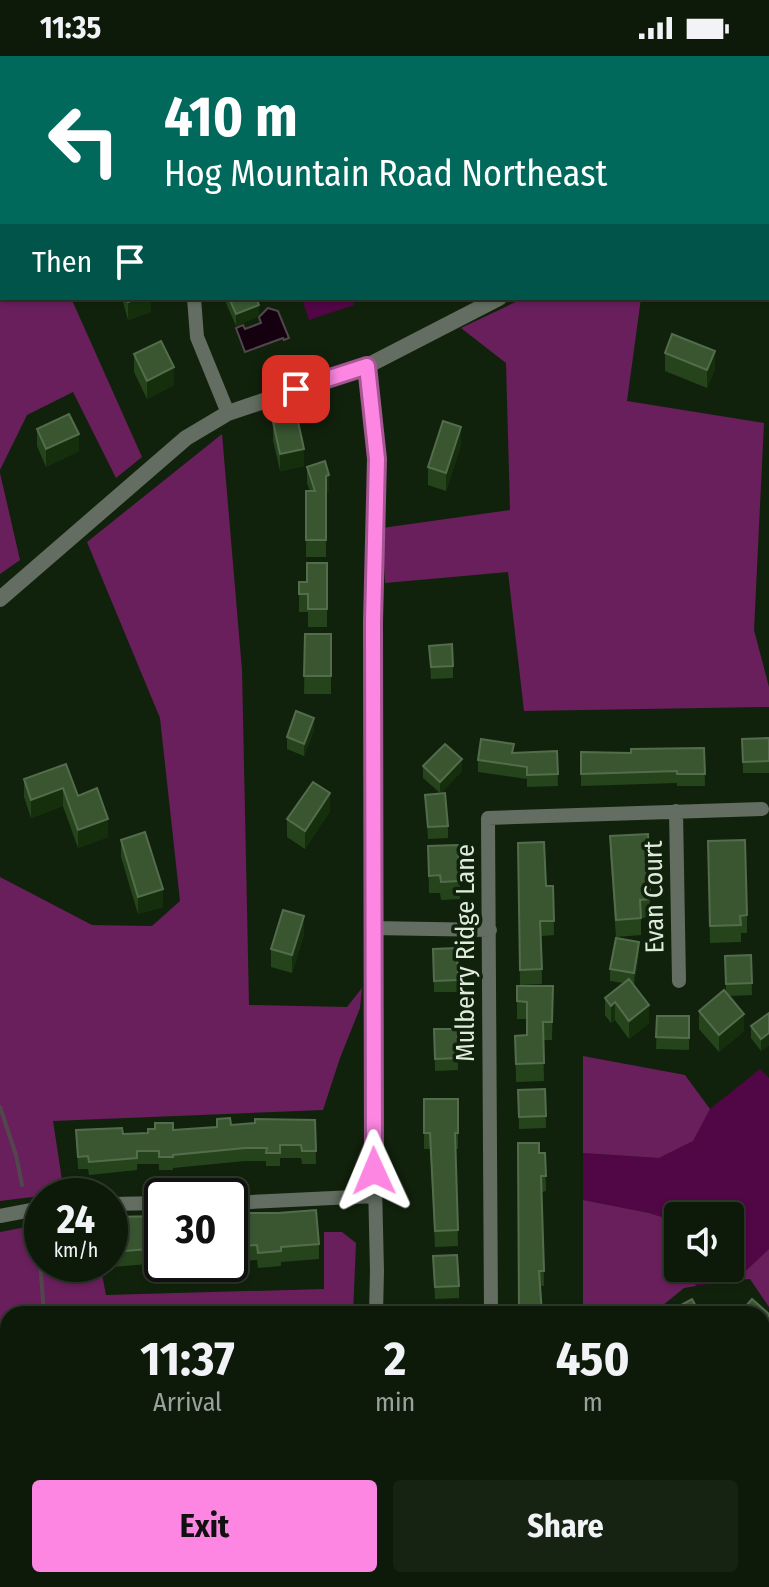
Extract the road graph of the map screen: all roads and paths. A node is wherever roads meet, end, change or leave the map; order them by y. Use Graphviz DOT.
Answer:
graph roads {
  1 [pos="194,300"];
  2 [pos="491,300"];
  3 [pos="367,366"];
  4 [pos="228,413"];
  5 [pos="0,599"];
  6 [pos="762,809"];
  7 [pos="676,811"];
  8 [pos="373,928"];
  9 [pos="490,930"];
  10 [pos="679,981"];
  11 [pos="375,1196"];
  12 [pos="248,1202"];
  13 [pos="24,1211"];
  14 [pos="0,1216"];
  15 [pos="376,1306"];
  16 [pos="491,1306"];
  1 -- 4 [label="street"];
  2 -- 3 [label="street"];
  3 -- 4 [label="street"];
  3 -- 8 [label="street"];
  4 -- 5 [label="street"];
  6 -- 7 [label="street, Mulberry Ridge Lane"];
  7 -- 9 [label="street, Mulberry Ridge Lane"];
  7 -- 10 [label="street, Evan Court"];
  8 -- 9 [label="street"];
  8 -- 11 [label="street"];
  9 -- 16 [label="street, Mulberry Ridge Lane"];
  11 -- 12 [label="street"];
  11 -- 15 [label="street"];
  13 -- 14 [label="street"];
}
